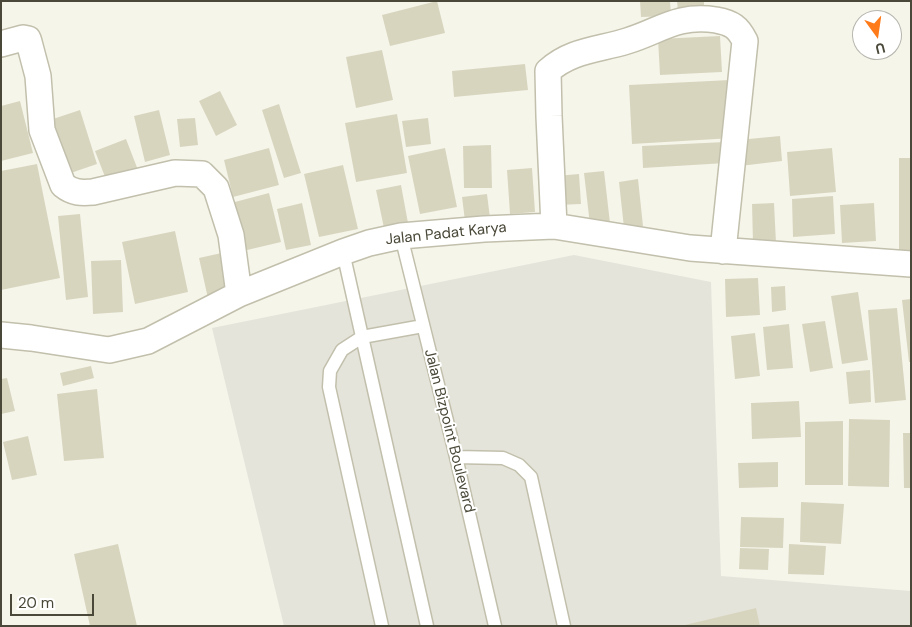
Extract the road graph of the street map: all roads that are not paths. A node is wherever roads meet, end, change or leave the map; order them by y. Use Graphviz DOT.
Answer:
graph roads {
  1 [pos="1,44"];
  2 [pos="554,226"];
  3 [pos="401,236"];
  4 [pos="723,251"];
  5 [pos="343,252"];
  6 [pos="911,264"];
  7 [pos="239,294"];
  8 [pos="423,326"];
  9 [pos="1,335"];
  10 [pos="362,338"];
  11 [pos="456,457"];
  12 [pos="382,626"];
  13 [pos="427,626"];
  14 [pos="495,626"];
  15 [pos="564,626"];
  1 -- 7 [label="street"];
  2 -- 3 [label="street, Jalan Padat Karya"];
  2 -- 4 [label="street, Jalan Padat Karya"];
  2 -- 4 [label="street"];
  3 -- 5 [label="street, Jalan Padat Karya"];
  3 -- 8 [label="lane, Jalan Bizpoint Boulevard"];
  4 -- 6 [label="street, Jalan Padat Karya"];
  5 -- 7 [label="street, Jalan Padat Karya"];
  5 -- 10 [label="lane"];
  7 -- 9 [label="street, Jalan Padat Karya"];
  8 -- 10 [label="lane"];
  8 -- 11 [label="lane, Jalan Bizpoint Boulevard"];
  10 -- 12 [label="lane"];
  10 -- 13 [label="lane"];
  11 -- 14 [label="lane, Jalan Bizpoint Boulevard"];
  11 -- 15 [label="lane"];
}
